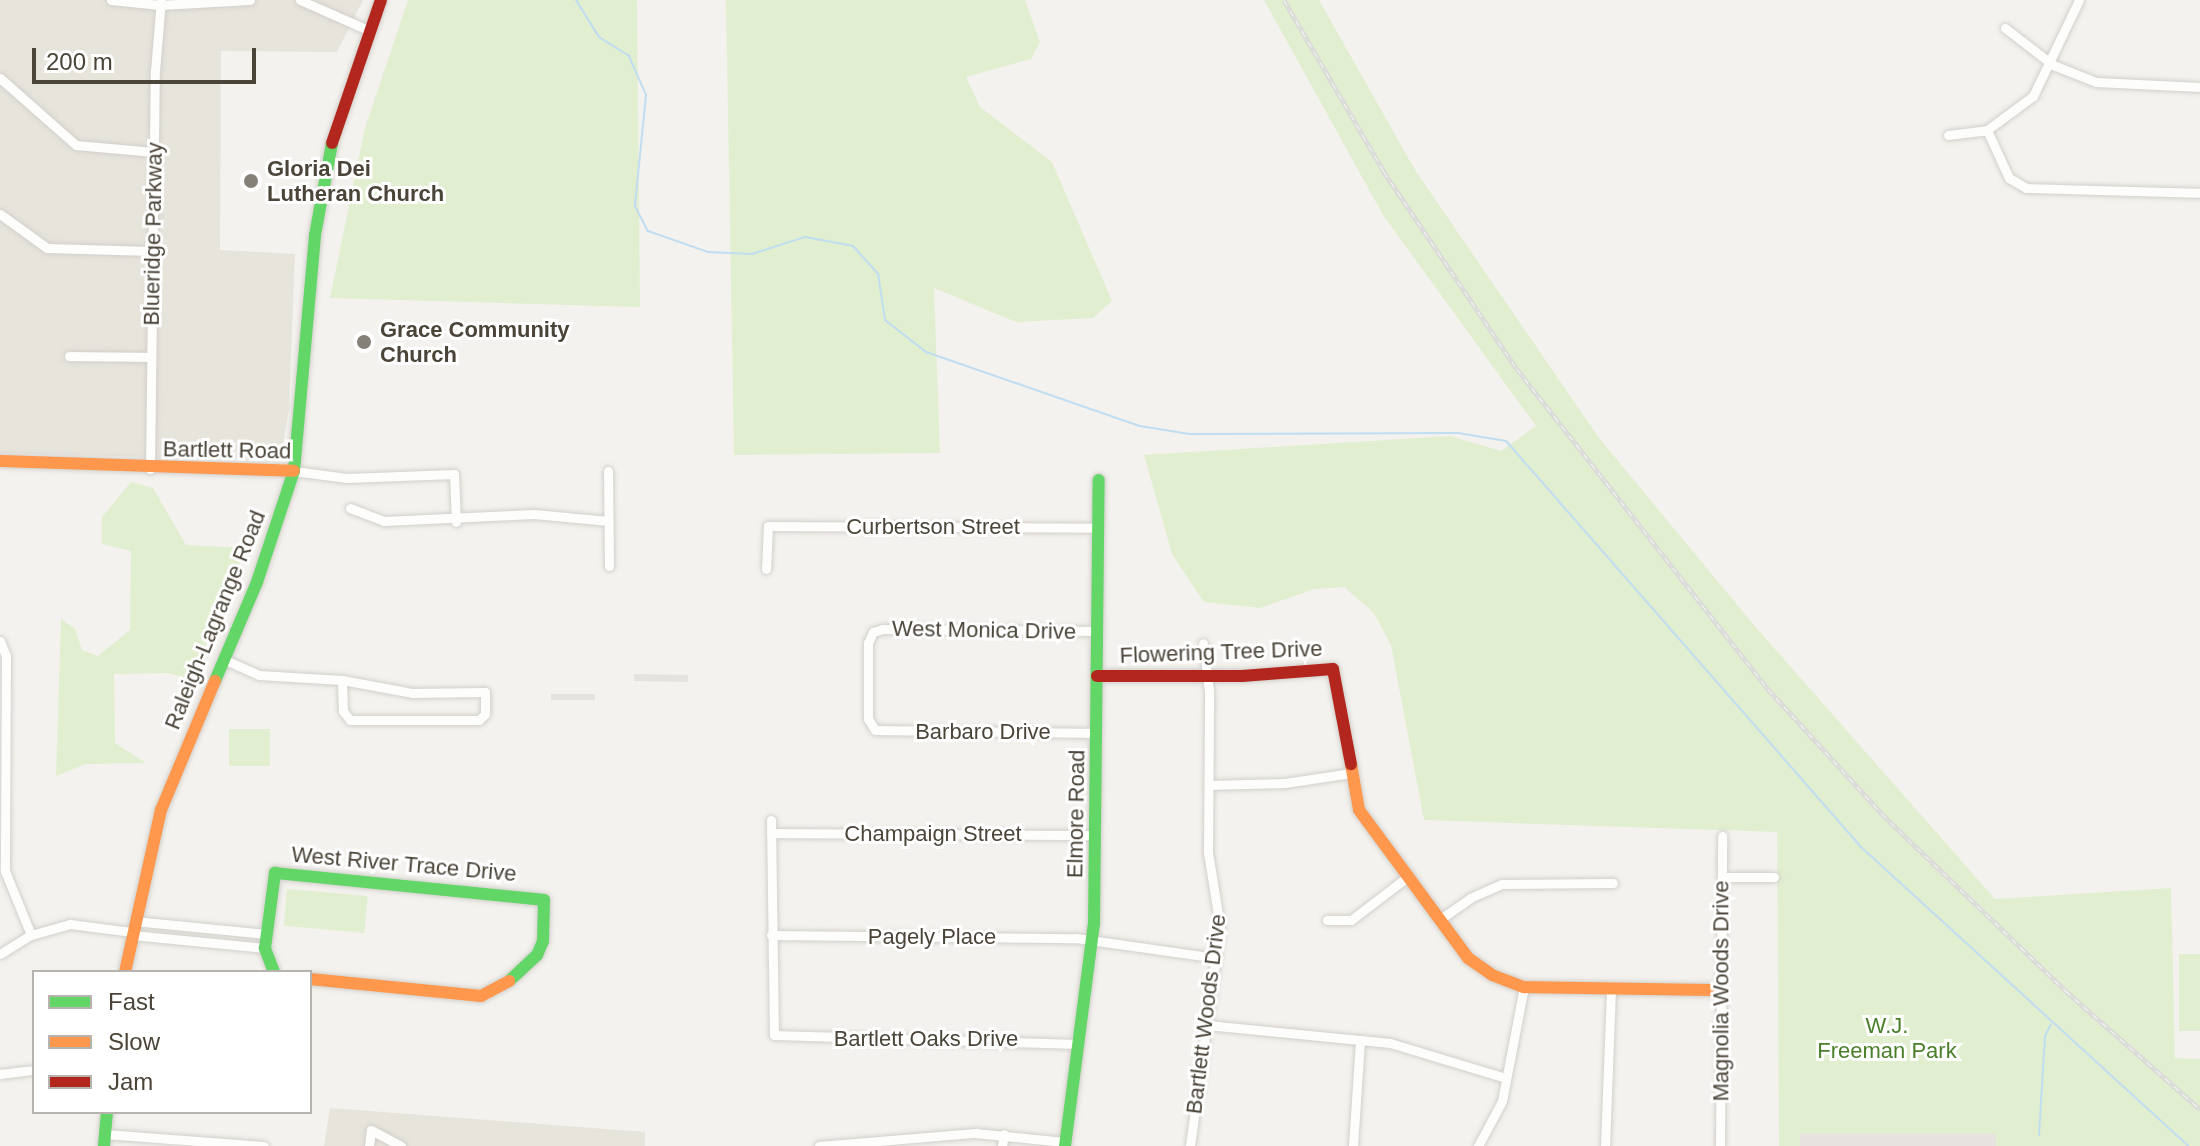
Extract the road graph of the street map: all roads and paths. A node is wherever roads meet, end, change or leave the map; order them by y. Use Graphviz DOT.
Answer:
graph roads {
  1 [pos="111,0"];
  2 [pos="250,0"];
  3 [pos="300,0"];
  4 [pos="381,0"];
  5 [pos="2079,0"];
  6 [pos="161,3"];
  7 [pos="2005,28"];
  8 [pos="368,30"];
  9 [pos="2053,65"];
  10 [pos="0,78"];
  11 [pos="2200,87"];
  12 [pos="1987,130"];
  13 [pos="1948,135"];
  14 [pos="154,152"];
  15 [pos="2200,193"];
  16 [pos="0,214"];
  17 [pos="152,251"];
  18 [pos="69,356"];
  19 [pos="151,357"];
  20 [pos="0,461"];
  21 [pos="150,469"];
  22 [pos="294,471"];
  23 [pos="608,471"];
  24 [pos="1099,480"];
  25 [pos="350,508"];
  26 [pos="609,521"];
  27 [pos="456,522"];
  28 [pos="1098,528"];
  29 [pos="609,566"];
  30 [pos="766,569"];
  31 [pos="1098,631"];
  32 [pos="2,641"];
  33 [pos="1203,643"];
  34 [pos="223,659"];
  35 [pos="1206,675"];
  36 [pos="1097,676"];
  37 [pos="342,680"];
  38 [pos="871,727"];
  39 [pos="1097,733"];
  40 [pos="3,741"];
  41 [pos="1351,773"];
  42 [pos="1209,785"];
  43 [pos="771,820"];
  44 [pos="771,833"];
  45 [pos="1096,835"];
  46 [pos="1722,836"];
  47 [pos="1722,877"];
  48 [pos="1774,877"];
  49 [pos="1406,878"];
  50 [pos="1613,883"];
  51 [pos="1327,920"];
  52 [pos="1439,920"];
  53 [pos="133,929"];
  54 [pos="203,929"];
  55 [pos="266,934"];
  56 [pos="31,935"];
  57 [pos="771,935"];
  58 [pos="1092,940"];
  59 [pos="201,942"];
  60 [pos="265,948"];
  61 [pos="0,954"];
  62 [pos="1216,958"];
  63 [pos="125,970"];
  64 [pos="273,970"];
  65 [pos="312,979"];
  66 [pos="1524,987"];
  67 [pos="1611,989"];
  68 [pos="1721,990"];
  69 [pos="1207,1025"];
  70 [pos="1360,1041"];
  71 [pos="1079,1044"];
  72 [pos="32,1070"];
  73 [pos="0,1074"];
  74 [pos="1506,1078"];
  75 [pos="107,1114"];
  76 [pos="1004,1134"];
  77 [pos="105,1140"];
  78 [pos="172,1142"];
  79 [pos="908,1143"];
  80 [pos="1065,1144"];
  81 [pos="264,1146"];
  82 [pos="369,1146"];
  83 [pos="401,1146"];
  84 [pos="819,1146"];
  85 [pos="1002,1146"];
  86 [pos="1193,1146"];
  87 [pos="1353,1146"];
  88 [pos="1478,1146"];
  89 [pos="1605,1146"];
  90 [pos="1720,1146"];
  1 -- 6 [label="street"];
  2 -- 6 [label="street"];
  3 -- 8 [label="street"];
  4 -- 8 [label="street, Raleigh-Lagrange Road"];
  5 -- 9 [label="street"];
  6 -- 14 [label="street, Blueridge Parkway"];
  7 -- 9 [label="street"];
  8 -- 22 [label="street, Raleigh-Lagrange Road"];
  9 -- 11 [label="street"];
  9 -- 12 [label="street"];
  10 -- 14 [label="street"];
  12 -- 13 [label="street"];
  12 -- 15 [label="street"];
  14 -- 17 [label="street, Blueridge Parkway"];
  16 -- 17 [label="street"];
  17 -- 19 [label="street, Blueridge Parkway"];
  18 -- 19 [label="street"];
  19 -- 21 [label="street, Blueridge Parkway"];
  20 -- 21 [label="street, Bartlett Road"];
  21 -- 22 [label="street, Bartlett Road"];
  22 -- 27 [label="street, Bartlett Road"];
  22 -- 34 [label="street, Raleigh-Lagrange Road"];
  23 -- 26 [label="street"];
  24 -- 28 [label="street, Elmore Road"];
  25 -- 27 [label="street"];
  26 -- 27 [label="street"];
  26 -- 29 [label="street"];
  28 -- 30 [label="street, Curbertson Street"];
  28 -- 31 [label="street, Elmore Road"];
  31 -- 36 [label="street, Elmore Road"];
  31 -- 38 [label="street, West Monica Drive"];
  32 -- 40 [label="street"];
  33 -- 35 [label="street, Bartlett Woods Drive"];
  34 -- 37 [label="street"];
  34 -- 53 [label="street, Raleigh-Lagrange Road"];
  35 -- 36 [label="street, Flowering Tree Drive"];
  35 -- 41 [label="street, Flowering Tree Drive"];
  35 -- 42 [label="street, Bartlett Woods Drive"];
  36 -- 39 [label="street, Elmore Road"];
  37 -- 37 [label="street"];
  38 -- 39 [label="street, Barbaro Drive"];
  39 -- 45 [label="street, Elmore Road"];
  40 -- 56 [label="street"];
  41 -- 42 [label="street"];
  41 -- 49 [label="street, Flowering Tree Drive"];
  42 -- 62 [label="street, Bartlett Woods Drive"];
  43 -- 44 [label="street"];
  44 -- 45 [label="street, Champaign Street"];
  44 -- 57 [label="street"];
  45 -- 58 [label="street, Elmore Road"];
  46 -- 47 [label="street, Magnolia Woods Drive"];
  47 -- 48 [label="street"];
  47 -- 68 [label="street, Magnolia Woods Drive"];
  49 -- 51 [label="street"];
  49 -- 52 [label="street, Flowering Tree Drive"];
  50 -- 52 [label="street"];
  52 -- 66 [label="street, Flowering Tree Drive"];
  53 -- 54 [label="street"];
  53 -- 56 [label="street"];
  53 -- 59 [label="street"];
  53 -- 63 [label="street, Raleigh-Lagrange Road"];
  54 -- 55 [label="street"];
  54 -- 59 [label="street"];
  55 -- 60 [label="street"];
  55 -- 65 [label="street, West River Trace Drive"];
  56 -- 61 [label="street"];
  57 -- 58 [label="street, Pagely Place"];
  57 -- 71 [label="street, Bartlett Oaks Drive"];
  58 -- 62 [label="street, Pagely Place"];
  58 -- 71 [label="street, Elmore Road"];
  59 -- 60 [label="street"];
  60 -- 64 [label="street"];
  62 -- 69 [label="street, Bartlett Woods Drive"];
  66 -- 67 [label="street, Flowering Tree Drive"];
  66 -- 74 [label="street"];
  67 -- 68 [label="street, Flowering Tree Drive"];
  67 -- 89 [label="street"];
  68 -- 90 [label="street, Magnolia Woods Drive"];
  69 -- 70 [label="street"];
  69 -- 86 [label="street, Bartlett Woods Drive"];
  70 -- 74 [label="street"];
  70 -- 87 [label="street"];
  71 -- 80 [label="street, Elmore Road"];
  72 -- 73 [label="street"];
  74 -- 88 [label="street"];
  75 -- 77 [label="street"];
  76 -- 79 [label="street"];
  76 -- 80 [label="street"];
  76 -- 85 [label="street"];
  77 -- 78 [label="street"];
  78 -- 81 [label="street"];
  79 -- 84 [label="street"];
  82 -- 83 [label="street"];
}
